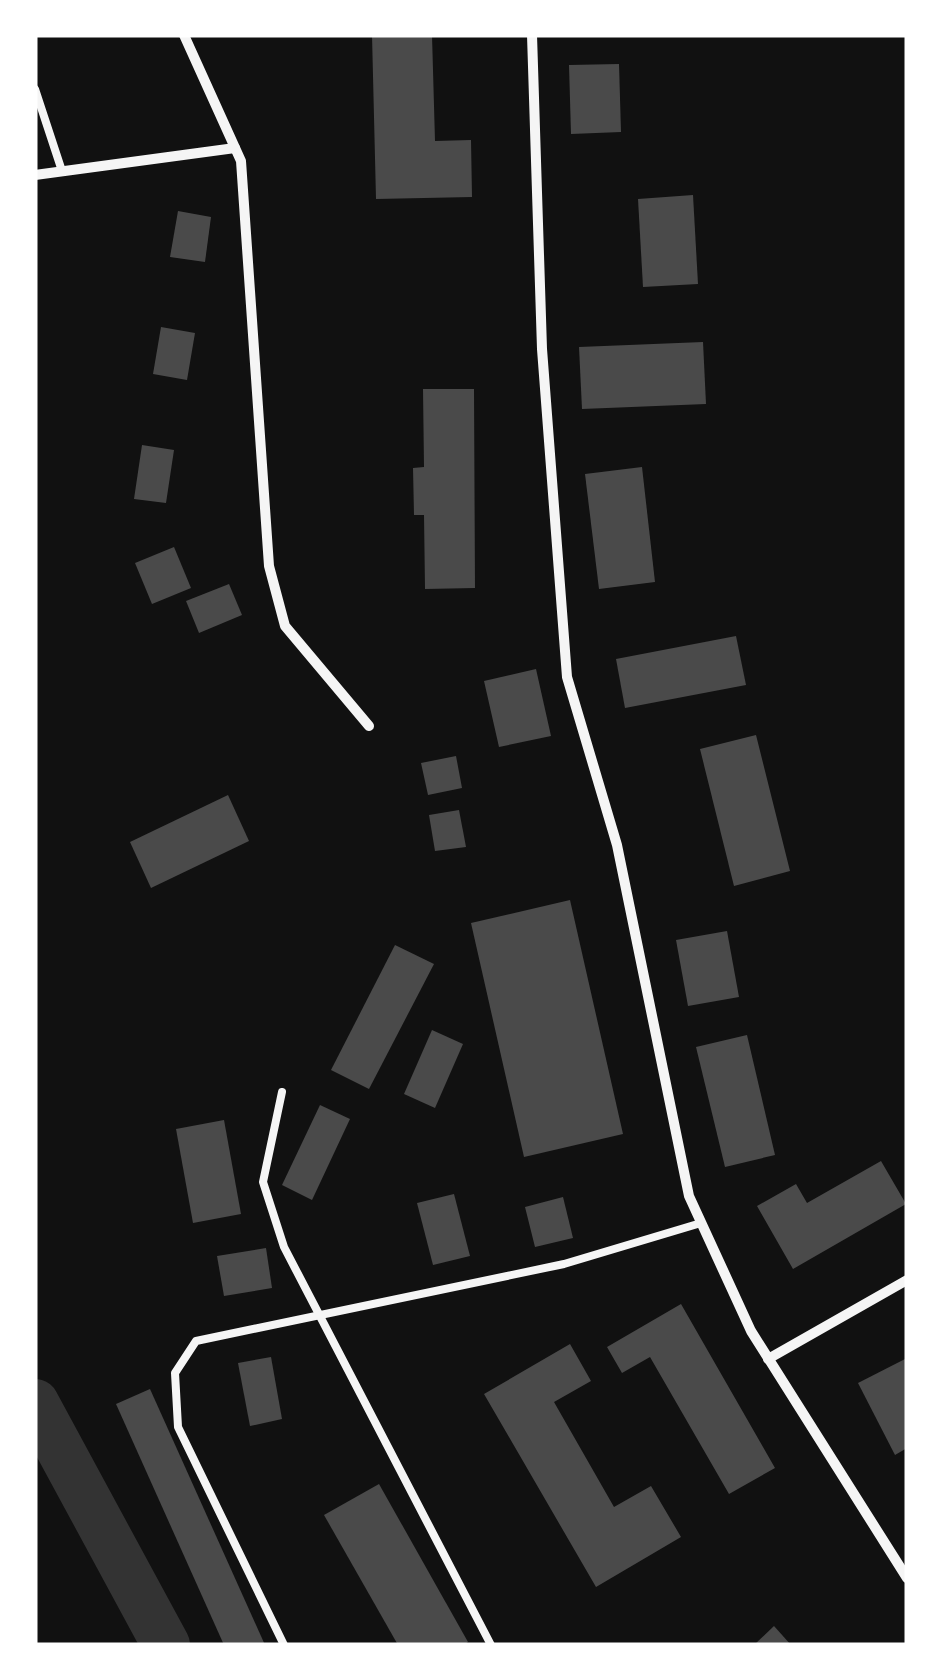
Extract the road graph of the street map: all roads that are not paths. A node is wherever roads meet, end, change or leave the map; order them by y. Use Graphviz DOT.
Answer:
graph roads {
  1 [pos="184,35"];
  2 [pos="532,35"];
  3 [pos="35,89"];
  4 [pos="235,148"];
  5 [pos="62,172"];
  6 [pos="35,175"];
  7 [pos="368,726"];
  8 [pos="282,1092"];
  9 [pos="701,1223"];
  10 [pos="907,1280"];
  11 [pos="314,1313"];
  12 [pos="768,1359"];
  13 [pos="907,1578"];
  14 [pos="284,1645"];
  15 [pos="491,1645"];
  1 -- 4 [label="street"];
  2 -- 9 [label="street"];
  3 -- 5 [label="lane"];
  4 -- 5 [label="street"];
  4 -- 7 [label="street"];
  5 -- 6 [label="street"];
  8 -- 11 [label="lane"];
  9 -- 11 [label="lane"];
  9 -- 12 [label="street"];
  10 -- 12 [label="street"];
  11 -- 14 [label="lane"];
  11 -- 15 [label="lane"];
  12 -- 13 [label="street"];
}
